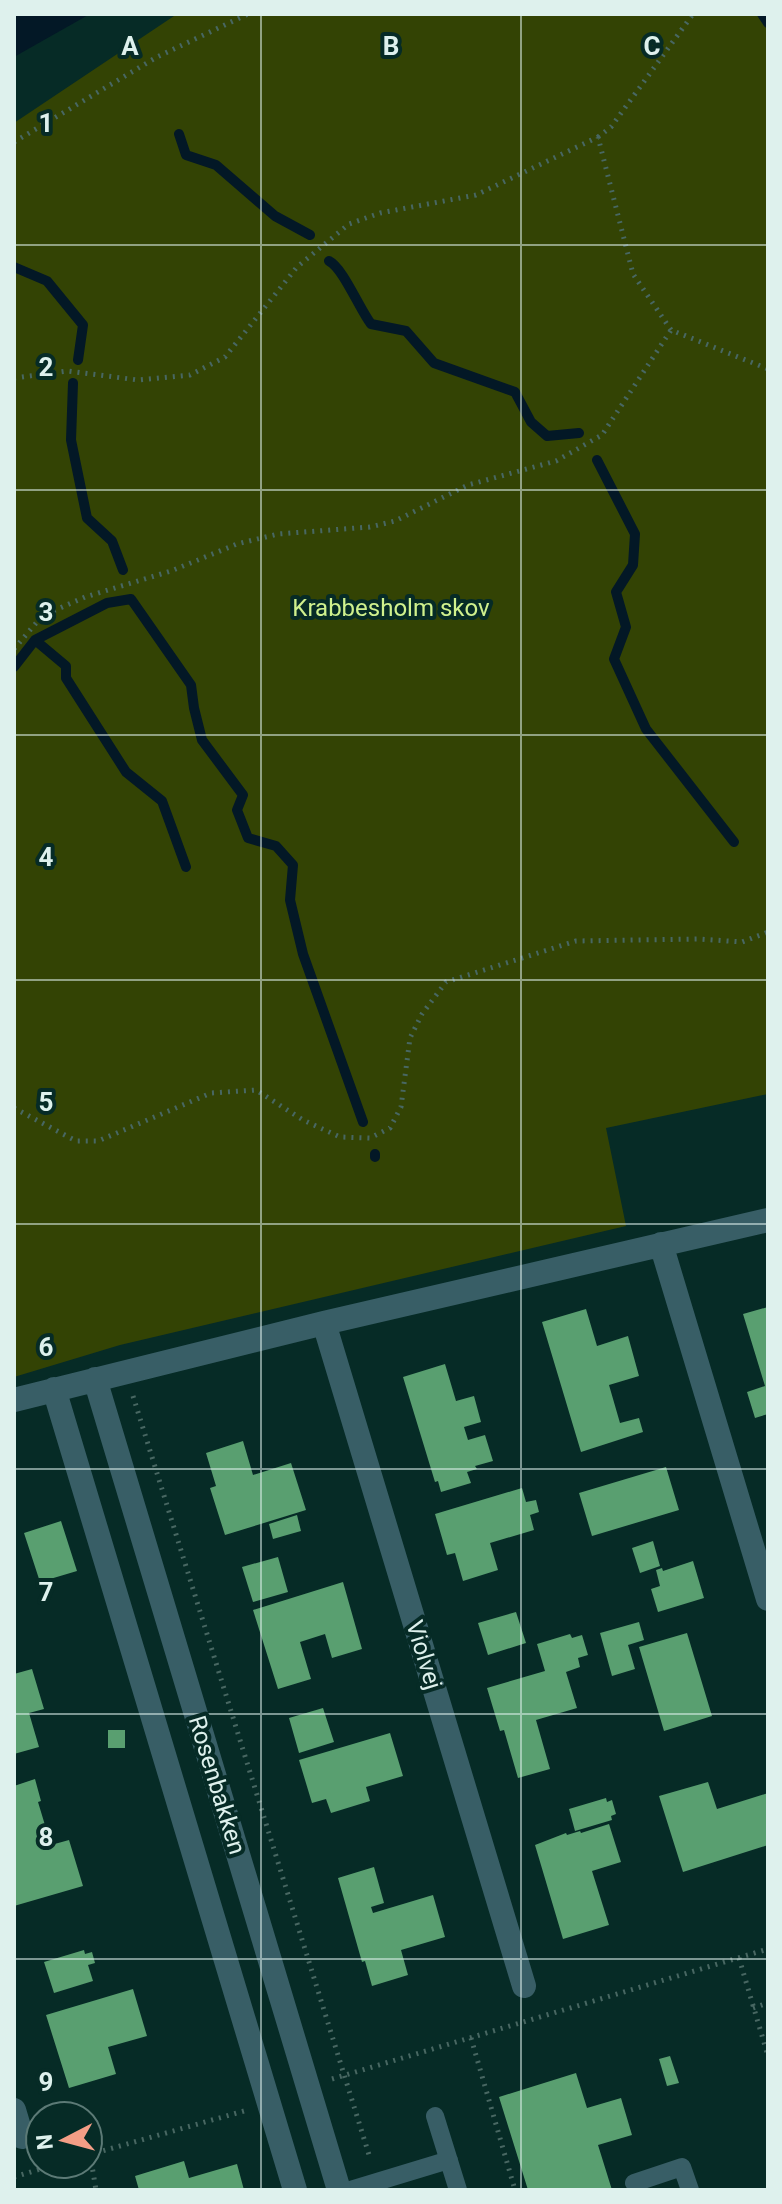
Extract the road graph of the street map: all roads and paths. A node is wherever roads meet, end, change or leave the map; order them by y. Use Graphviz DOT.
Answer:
graph roads {
  1 [pos="248,14"];
  2 [pos="693,14"];
  3 [pos="598,137"];
  4 [pos="14,142"];
  5 [pos="671,330"];
  6 [pos="768,369"];
  7 [pos="14,378"];
  8 [pos="14,649"];
  9 [pos="768,932"];
  10 [pos="14,1108"];
  11 [pos="768,1220"];
  12 [pos="661,1244"];
  13 [pos="324,1323"];
  14 [pos="126,1373"];
  15 [pos="95,1379"];
  16 [pos="54,1389"];
  17 [pos="14,1400"];
  18 [pos="768,1599"];
  19 [pos="768,1949"];
  20 [pos="739,1958"];
  21 [pos="524,1986"];
  22 [pos="768,2003"];
  23 [pos="753,2008"];
  24 [pos="471,2038"];
  25 [pos="768,2056"];
  26 [pos="345,2074"];
  27 [pos="308,2087"];
  28 [pos="269,2104"];
  29 [pos="14,2110"];
  30 [pos="435,2116"];
  31 [pos="22,2137"];
  32 [pos="104,2151"];
  33 [pos="449,2160"];
  34 [pos="377,2182"];
  35 [pos="634,2183"];
  36 [pos="295,2190"];
  37 [pos="339,2190"];
  38 [pos="350,2190"];
  39 [pos="458,2190"];
  40 [pos="515,2190"];
  41 [pos="690,2190"];
  1 -- 4 [label="path"];
  2 -- 3 [label="path"];
  3 -- 5 [label="path"];
  3 -- 7 [label="path"];
  5 -- 6 [label="path"];
  5 -- 8 [label="path"];
  9 -- 10 [label="path"];
  11 -- 12 [label="street"];
  12 -- 13 [label="street"];
  12 -- 18 [label="street"];
  13 -- 14 [label="street"];
  13 -- 21 [label="street, Violvej"];
  14 -- 15 [label="street"];
  14 -- 26 [label="path"];
  15 -- 16 [label="street"];
  15 -- 27 [label="street, Rosenbakken"];
  16 -- 17 [label="street"];
  16 -- 28 [label="street"];
  19 -- 20 [label="path"];
  20 -- 23 [label="path"];
  20 -- 24 [label="path"];
  22 -- 23 [label="path"];
  23 -- 25 [label="path"];
  24 -- 26 [label="path"];
  24 -- 40 [label="path"];
  26 -- 27 [label="path"];
  26 -- 34 [label="path"];
  27 -- 37 [label="street, Rosenbakken"];
  28 -- 32 [label="path"];
  28 -- 36 [label="street"];
  29 -- 31 [label="street"];
  30 -- 33 [label="lane"];
  33 -- 34 [label="lane"];
  33 -- 39 [label="lane"];
  34 -- 38 [label="lane"];
  35 -- 41 [label="lane"];
}
